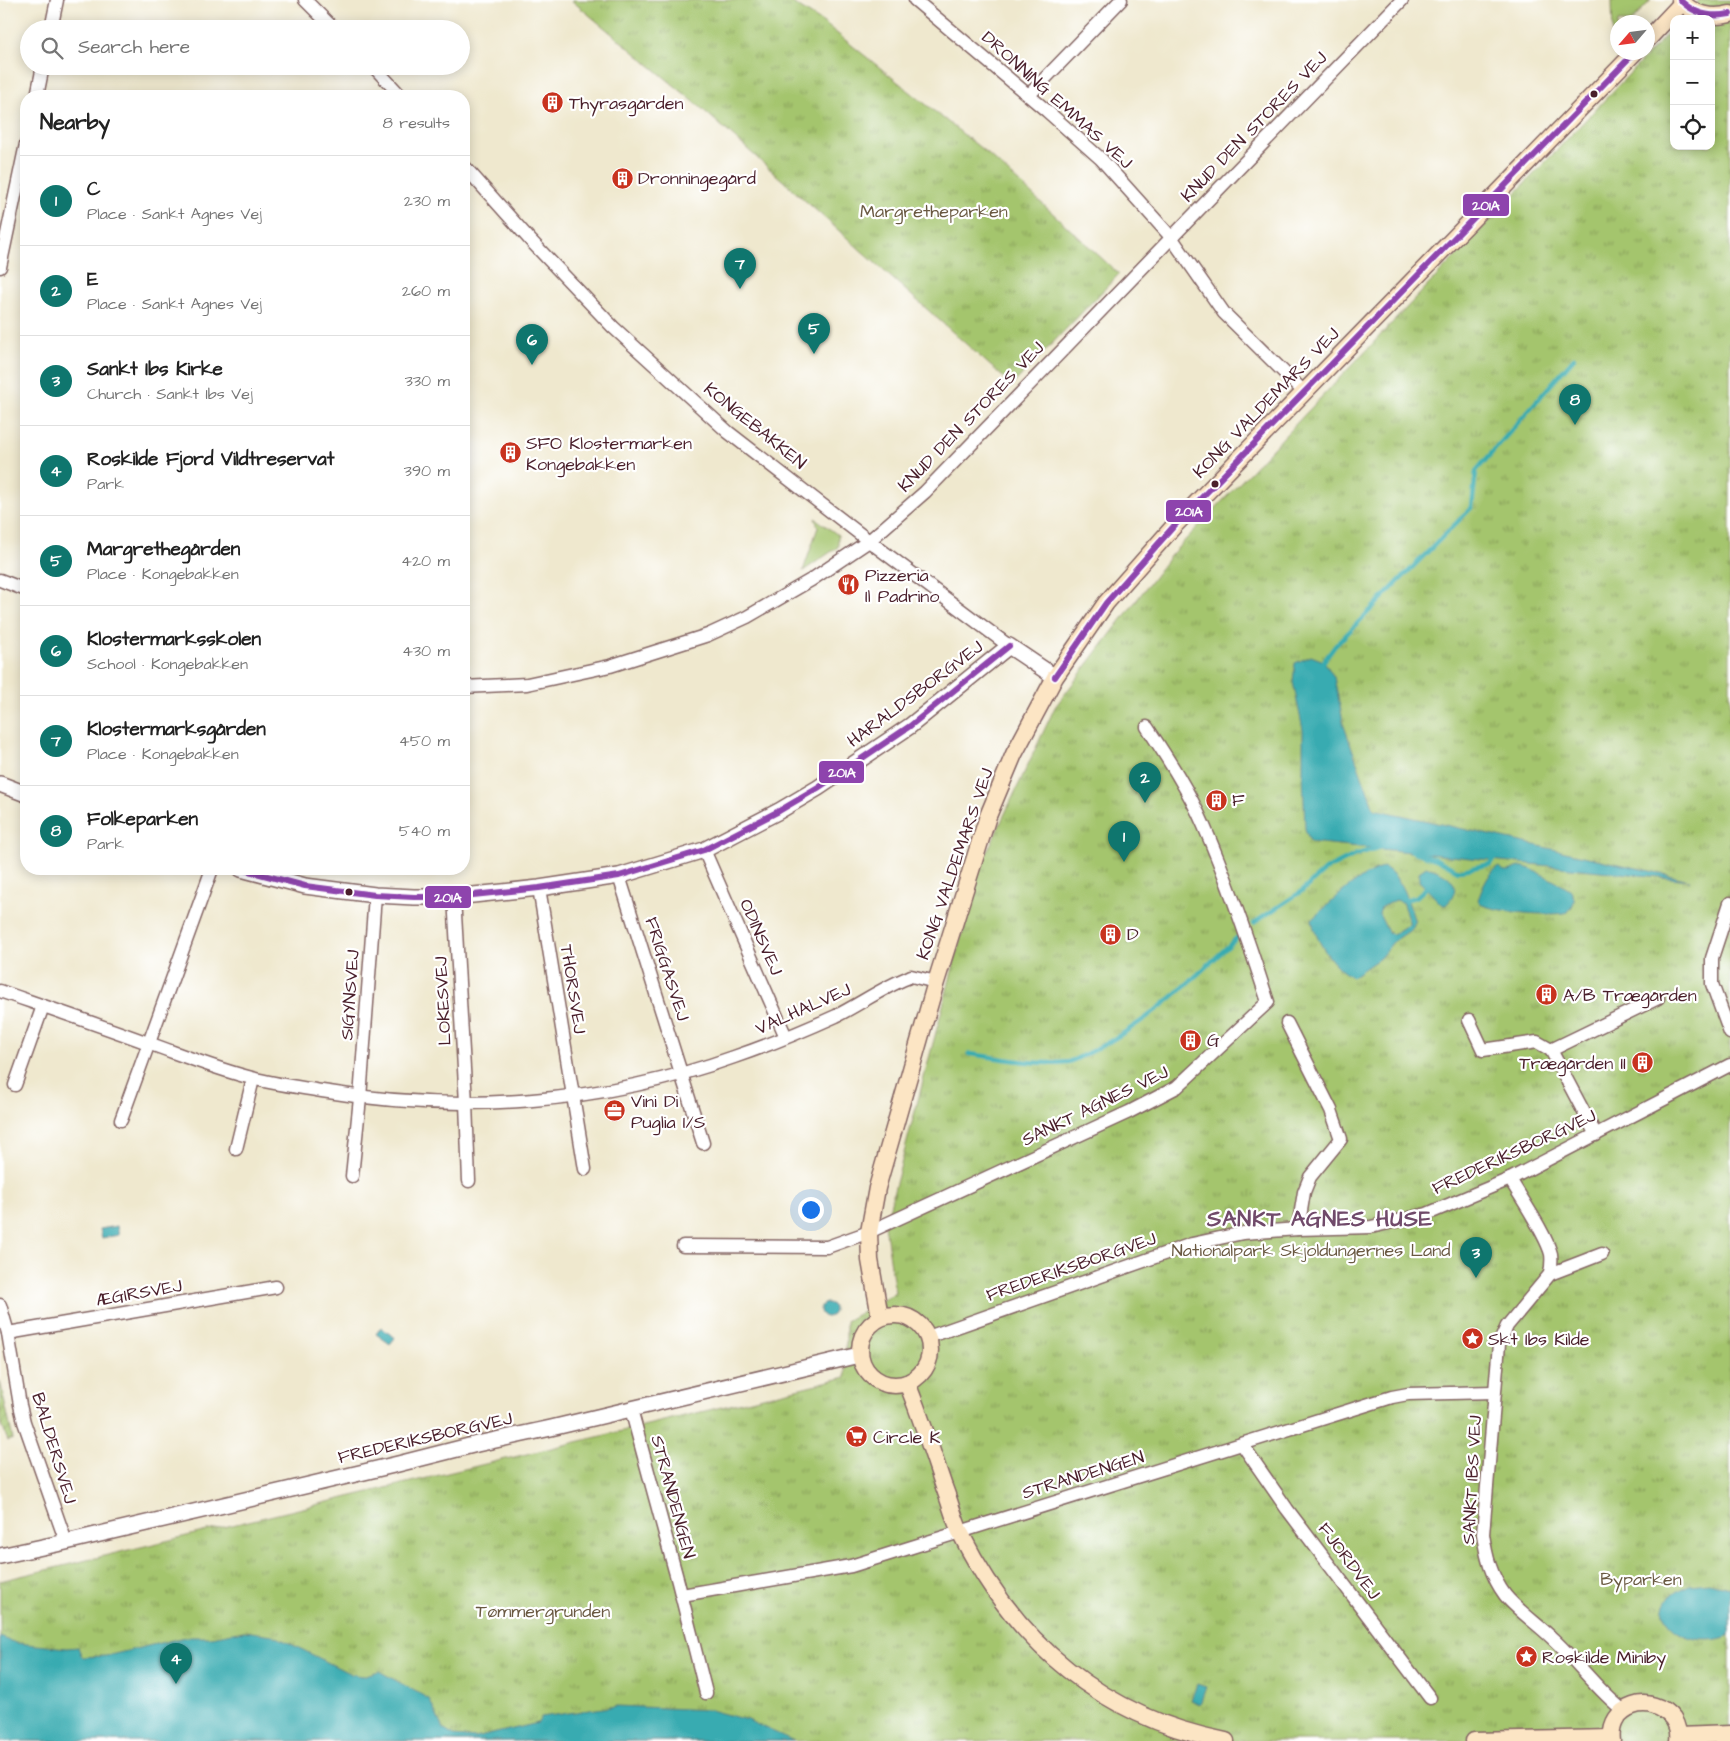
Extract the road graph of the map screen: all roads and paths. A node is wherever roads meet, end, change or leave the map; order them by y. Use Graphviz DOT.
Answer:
graph roads {
  1 [pos="57,0"];
  2 [pos="304,0"];
  3 [pos="915,0"];
  4 [pos="1121,0"];
  5 [pos="1402,0"];
  6 [pos="1681,1"];
  7 [pos="1730,14"];
  8 [pos="53,20"];
  9 [pos="325,20"];
  10 [pos="1655,32"];
  11 [pos="1627,60"];
  12 [pos="41,75"];
  13 [pos="381,75"];
  14 [pos="37,90"];
  15 [pos="395,90"];
  16 [pos="1029,95"];
  17 [pos="20,172"];
  18 [pos="470,173"];
  19 [pos="1171,237"];
  20 [pos="0,267"];
  21 [pos="1305,393"];
  22 [pos="869,541"];
  23 [pos="0,580"];
  24 [pos="20,588"];
  25 [pos="1009,646"];
  26 [pos="1055,677"];
  27 [pos="470,687"];
  28 [pos="1147,728"];
  29 [pos="0,784"];
  30 [pos="20,792"];
  31 [pos="704,850"];
  32 [pos="210,875"];
  33 [pos="264,875"];
  34 [pos="619,876"];
  35 [pos="538,888"];
  36 [pos="375,895"];
  37 [pos="454,896"];
  38 [pos="1730,903"];
  39 [pos="936,982"];
  40 [pos="0,991"];
  41 [pos="1658,998"];
  42 [pos="43,1006"];
  43 [pos="1469,1020"];
  44 [pos="1287,1023"];
  45 [pos="1730,1032"];
  46 [pos="786,1037"];
  47 [pos="149,1043"];
  48 [pos="1551,1050"];
  49 [pos="1730,1065"];
  50 [pos="682,1073"];
  51 [pos="253,1079"];
  52 [pos="15,1084"];
  53 [pos="573,1095"];
  54 [pos="360,1098"];
  55 [pos="466,1103"];
  56 [pos="121,1120"];
  57 [pos="1596,1135"];
  58 [pos="703,1143"];
  59 [pos="236,1149"];
  60 [pos="586,1169"];
  61 [pos="352,1176"];
  62 [pos="1510,1179"];
  63 [pos="469,1182"];
  64 [pos="1298,1229"];
  65 [pos="869,1232"];
  66 [pos="683,1246"];
  67 [pos="1602,1254"];
  68 [pos="1550,1274"];
  69 [pos="276,1287"];
  70 [pos="0,1305"];
  71 [pos="880,1317"];
  72 [pos="8,1333"];
  73 [pos="928,1337"];
  74 [pos="859,1355"];
  75 [pos="908,1383"];
  76 [pos="1494,1392"];
  77 [pos="631,1409"];
  78 [pos="1242,1444"];
  79 [pos="960,1532"];
  80 [pos="66,1542"];
  81 [pos="0,1556"];
  82 [pos="682,1595"];
  83 [pos="706,1693"];
  84 [pos="1430,1698"];
  85 [pos="1624,1710"];
  86 [pos="1730,1734"];
  87 [pos="1612,1739"];
  88 [pos="1678,1739"];
  89 [pos="1226,1741"];
  90 [pos="1474,1741"];
  1 -- 8 [label="street"];
  2 -- 9 [label="street"];
  3 -- 16 [label="street, DRONNING EMMAS VEJ"];
  4 -- 16 [label="street"];
  5 -- 19 [label="street, KNUD DEN STORES VEJ"];
  6 -- 7 [label="main road"];
  6 -- 10 [label="main road"];
  11 -- 21 [label="main road, KONG VALDEMARS VEJ"];
  12 -- 14 [label="street"];
  13 -- 15 [label="street"];
  16 -- 19 [label="street, DRONNING EMMAS VEJ"];
  17 -- 20 [label="street"];
  18 -- 22 [label="street, KONGEBAKKEN"];
  19 -- 21 [label="street, DRONNING EMMAS VEJ"];
  19 -- 22 [label="street, KNUD DEN STORES VEJ"];
  21 -- 26 [label="main road, KONG VALDEMARS VEJ"];
  22 -- 25 [label="street, KONGEBAKKEN"];
  22 -- 27 [label="street, KNUD DEN STORES VEJ"];
  23 -- 24 [label="street"];
  25 -- 26 [label="street, KONGEBAKKEN"];
  25 -- 31 [label="street, HARALDSBORGVEJ"];
  26 -- 39 [label="main road, KONG VALDEMARS VEJ"];
  28 -- 65 [label="street, SANKT AGNES VEJ"];
  29 -- 30 [label="street"];
  31 -- 34 [label="street, HARALDSBORGVEJ"];
  31 -- 46 [label="street, ODINSVEJ"];
  32 -- 47 [label="street"];
  33 -- 36 [label="street, HARALDSBORGVEJ"];
  34 -- 35 [label="street, HARALDSBORGVEJ"];
  34 -- 50 [label="street, FRIGGASVEJ"];
  35 -- 37 [label="street, HARALDSBORGVEJ"];
  35 -- 53 [label="street, THORSVEJ"];
  36 -- 37 [label="street, HARALDSBORGVEJ"];
  36 -- 54 [label="street, SIGYNSVEJ"];
  37 -- 55 [label="street, LOKESVEJ"];
  38 -- 45 [label="street"];
  39 -- 46 [label="street, VALHALVEJ"];
  39 -- 65 [label="main road, KONG VALDEMARS VEJ"];
  40 -- 42 [label="street, VALHALVEJ"];
  41 -- 48 [label="street"];
  42 -- 47 [label="street, VALHALVEJ"];
  42 -- 52 [label="street"];
  43 -- 48 [label="street"];
  44 -- 64 [label="street"];
  46 -- 50 [label="street, VALHALVEJ"];
  47 -- 51 [label="street, VALHALVEJ"];
  47 -- 56 [label="street"];
  48 -- 57 [label="street"];
  49 -- 57 [label="street, FREDERIKSBORGVEJ"];
  50 -- 53 [label="street, VALHALVEJ"];
  50 -- 58 [label="street"];
  51 -- 54 [label="street, VALHALVEJ"];
  51 -- 59 [label="street"];
  53 -- 55 [label="street, VALHALVEJ"];
  53 -- 60 [label="street"];
  54 -- 55 [label="street, VALHALVEJ"];
  54 -- 61 [label="street"];
  55 -- 63 [label="street"];
  57 -- 62 [label="street, FREDERIKSBORGVEJ"];
  62 -- 64 [label="street, FREDERIKSBORGVEJ"];
  62 -- 68 [label="street"];
  64 -- 73 [label="street, FREDERIKSBORGVEJ"];
  65 -- 66 [label="street, SANKT AGNES VEJ"];
  65 -- 71 [label="main road, KONG VALDEMARS VEJ"];
  67 -- 68 [label="street, SANKT IBS VEJ"];
  68 -- 76 [label="street, SANKT IBS VEJ"];
  69 -- 72 [label="street, ÆGIRSVEJ"];
  70 -- 72 [label="street, BALDERSVEJ"];
  71 -- 73 [label="main road"];
  71 -- 74 [label="main road"];
  72 -- 80 [label="street, BALDERSVEJ"];
  73 -- 75 [label="main road"];
  74 -- 75 [label="main road"];
  74 -- 77 [label="street, FREDERIKSBORGVEJ"];
  75 -- 79 [label="main road"];
  76 -- 78 [label="street, STRANDENGEN"];
  76 -- 85 [label="street, SANKT IBS VEJ"];
  77 -- 80 [label="street, FREDERIKSBORGVEJ"];
  77 -- 82 [label="street, STRANDENGEN"];
  78 -- 79 [label="street, STRANDENGEN"];
  78 -- 84 [label="street, FJORDVEJ"];
  79 -- 82 [label="street, STRANDENGEN"];
  79 -- 89 [label="main road"];
  80 -- 81 [label="street, FREDERIKSBORGVEJ"];
  82 -- 83 [label="street, STRANDENGEN"];
  85 -- 87 [label="main road"];
  85 -- 88 [label="main road"];
  86 -- 88 [label="main road"];
  87 -- 90 [label="main road"];
}
